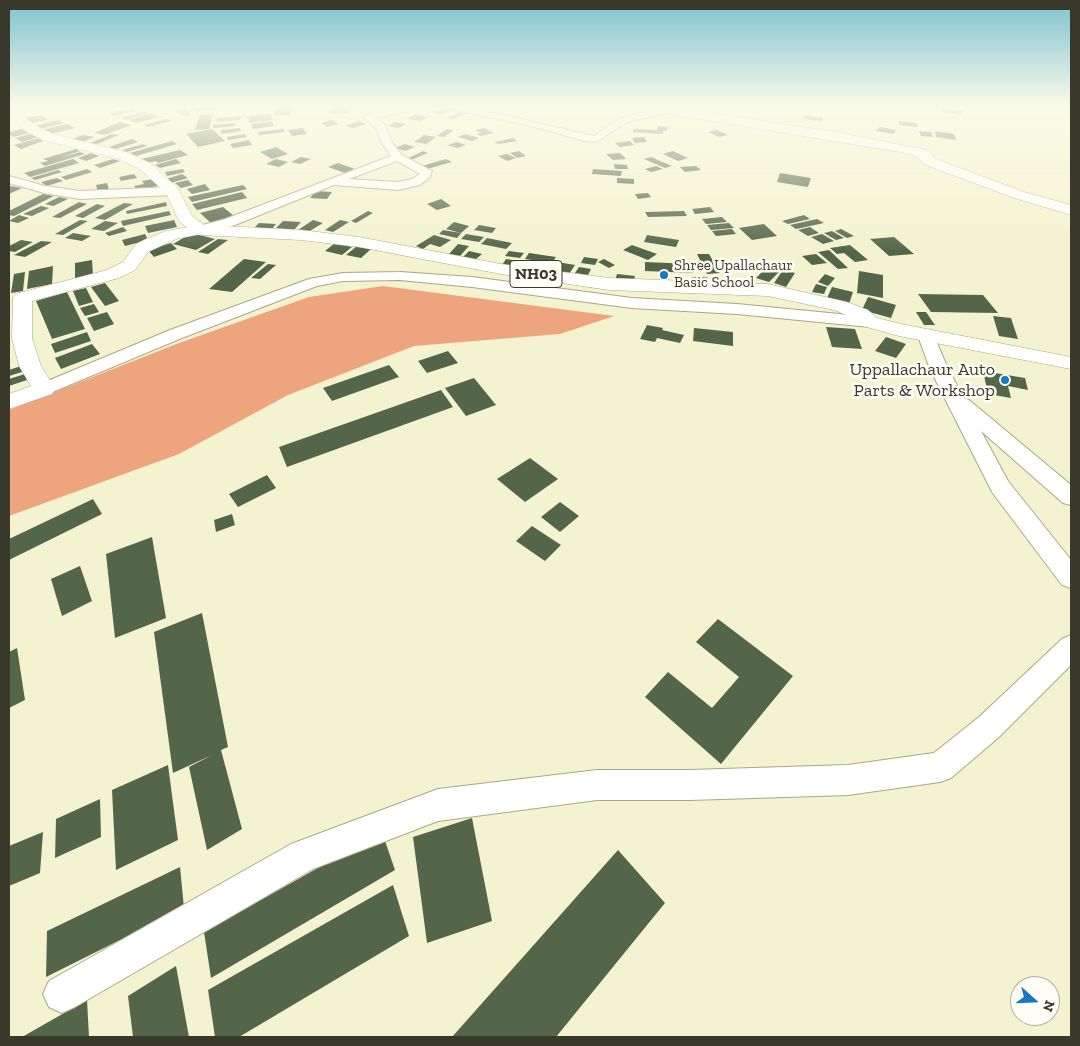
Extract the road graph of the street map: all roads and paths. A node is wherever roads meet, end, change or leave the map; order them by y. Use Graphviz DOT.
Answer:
graph roads {
  1 [pos="119,155"];
  2 [pos="924,155"];
  3 [pos="398,157"];
  4 [pos="9,180"];
  5 [pos="332,181"];
  6 [pos="173,192"];
  7 [pos="1071,210"];
  8 [pos="200,230"];
  9 [pos="16,299"];
  10 [pos="870,322"];
  11 [pos="926,336"];
  12 [pos="1071,363"];
  13 [pos="44,389"];
  14 [pos="952,395"];
  15 [pos="9,402"];
  16 [pos="1071,497"];
  17 [pos="1071,578"];
  18 [pos="1071,648"];
  19 [pos="62,994"];
  1 -- 6 [label="main road"];
  2 -- 7 [label="main road"];
  3 -- 5 [label="street"];
  3 -- 5 [label="street"];
  4 -- 6 [label="street"];
  5 -- 8 [label="street"];
  6 -- 8 [label="main road"];
  8 -- 9 [label="main road"];
  8 -- 10 [label="main road, NH03"];
  9 -- 13 [label="main road"];
  10 -- 11 [label="main road, NH03"];
  10 -- 13 [label="street"];
  11 -- 12 [label="main road, NH03"];
  11 -- 14 [label="street"];
  13 -- 15 [label="main road"];
  14 -- 16 [label="street"];
  14 -- 17 [label="street"];
  18 -- 19 [label="street"];
}
